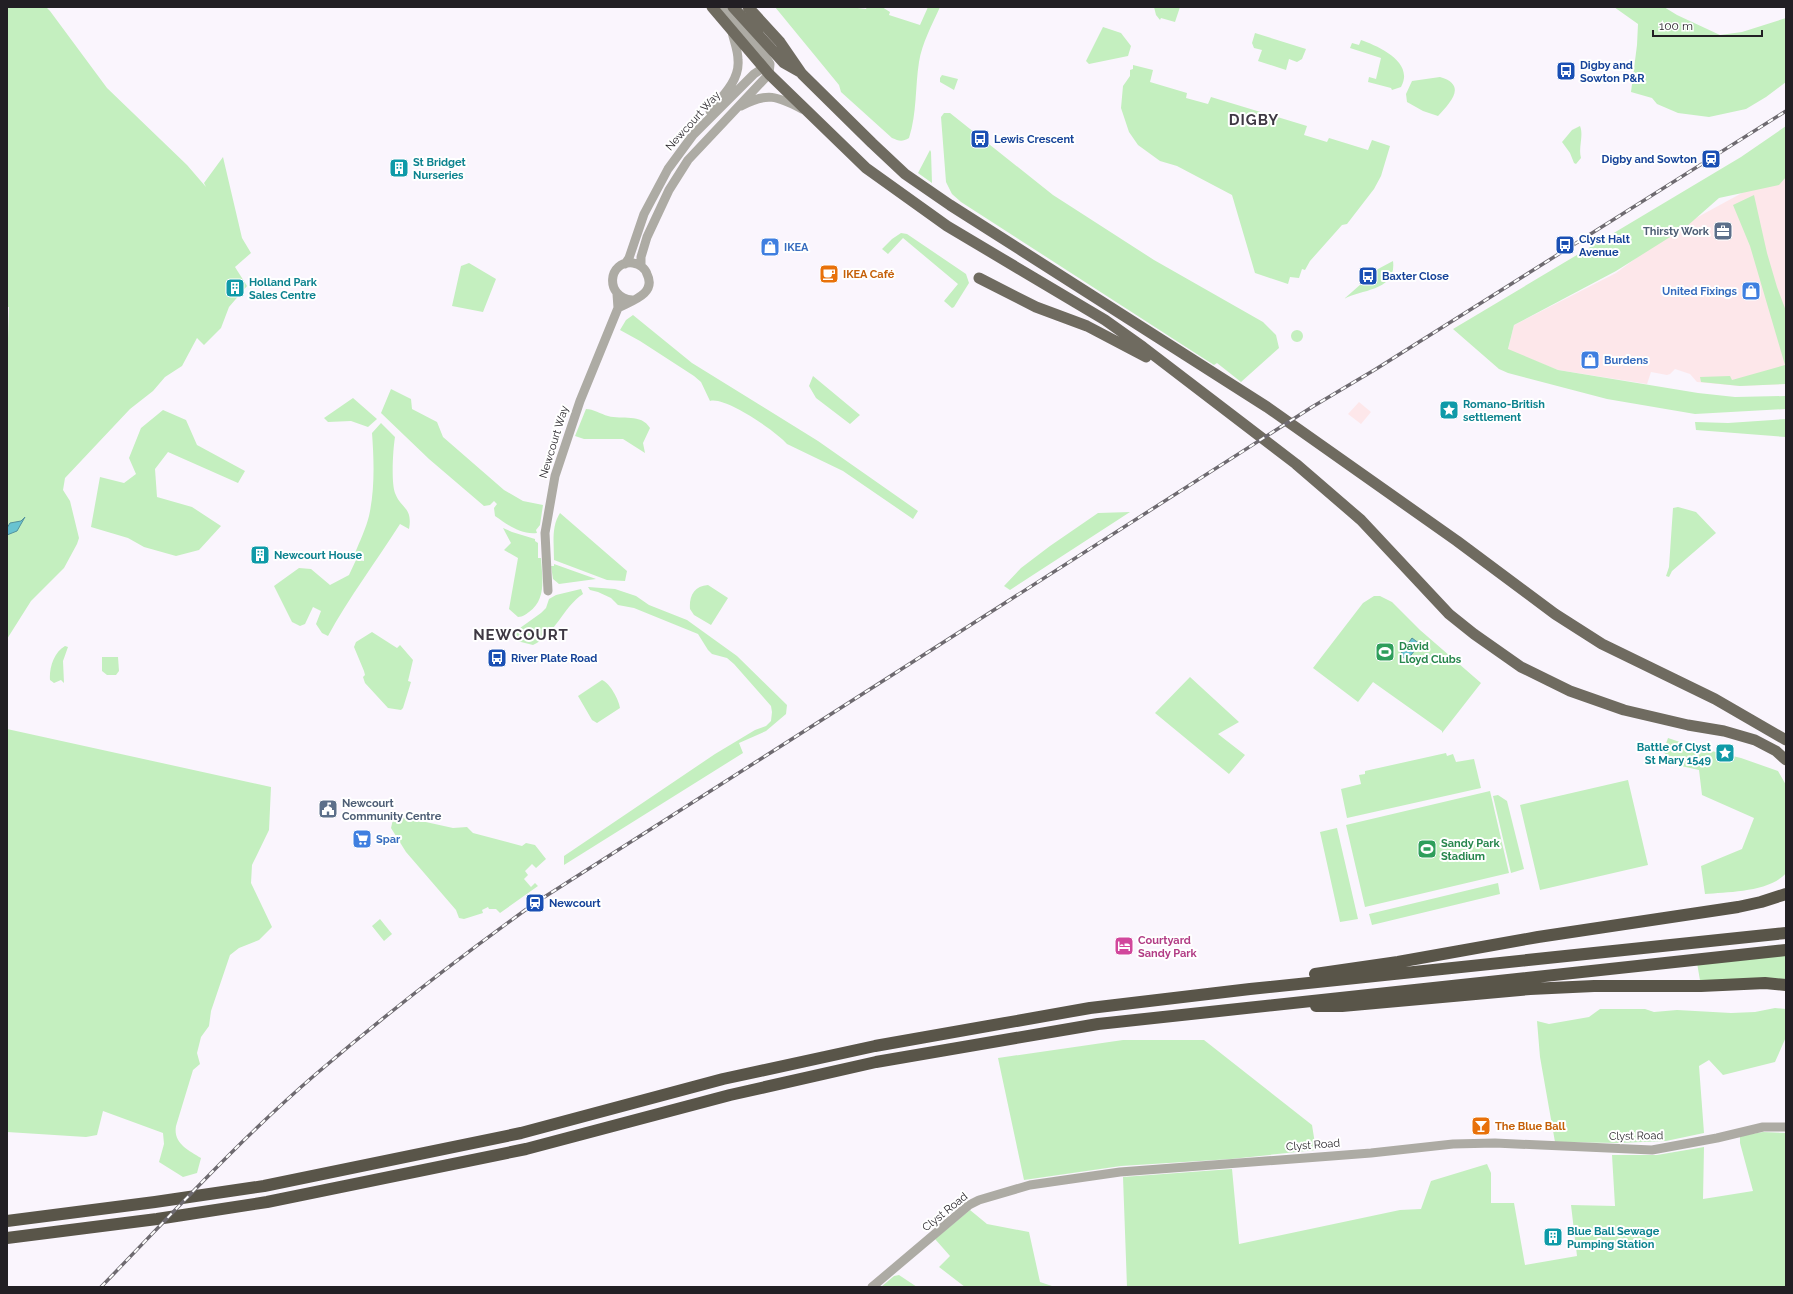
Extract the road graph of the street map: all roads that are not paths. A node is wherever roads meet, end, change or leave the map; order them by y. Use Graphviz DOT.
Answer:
graph roads {
  1 [pos="706,7"];
  2 [pos="712,7"];
  3 [pos="722,7"];
  4 [pos="733,7"];
  5 [pos="748,7"];
  6 [pos="723,21"];
  7 [pos="732,32"];
  8 [pos="784,63"];
  9 [pos="767,68"];
  10 [pos="802,74"];
  11 [pos="734,109"];
  12 [pos="806,111"];
  13 [pos="693,135"];
  14 [pos="625,264"];
  15 [pos="641,266"];
  16 [pos="979,278"];
  17 [pos="617,294"];
  18 [pos="632,300"];
  19 [pos="618,308"];
  20 [pos="1172,370"];
  21 [pos="548,591"];
  22 [pos="1786,740"];
  23 [pos="1786,760"];
  24 [pos="1786,894"];
  25 [pos="1786,933"];
  26 [pos="1786,950"];
  27 [pos="1786,984"];
  28 [pos="1250,989"];
  29 [pos="1259,1006"];
  30 [pos="1786,1128"];
  31 [pos="7,1221"];
  32 [pos="7,1238"];
  33 [pos="872,1287"];
  1 -- 6 [label="main road"];
  2 -- 6 [label="main road"];
  3 -- 9 [label="street"];
  4 -- 8 [label="main road"];
  5 -- 10 [label="main road"];
  6 -- 7 [label="main road"];
  7 -- 9 [label="main road"];
  7 -- 13 [label="street"];
  8 -- 9 [label="street"];
  8 -- 10 [label="main road"];
  9 -- 11 [label="street, Newcourt Way"];
  9 -- 12 [label="main road"];
  9 -- 13 [label="street, Newcourt Way"];
  10 -- 22 [label="main road"];
  11 -- 12 [label="street"];
  11 -- 15 [label="street, Newcourt Way"];
  12 -- 20 [label="main road"];
  13 -- 14 [label="street, Newcourt Way"];
  14 -- 15 [label="street"];
  14 -- 17 [label="street"];
  15 -- 18 [label="street"];
  16 -- 20 [label="main road"];
  17 -- 18 [label="street"];
  17 -- 19 [label="street, Newcourt Way"];
  18 -- 19 [label="street"];
  19 -- 21 [label="street, Newcourt Way"];
  20 -- 23 [label="main road"];
  24 -- 28 [label="highway"];
  25 -- 28 [label="highway"];
  26 -- 29 [label="highway"];
  27 -- 29 [label="highway"];
  28 -- 31 [label="highway"];
  29 -- 32 [label="highway"];
  30 -- 33 [label="street, Clyst Road"];
}
